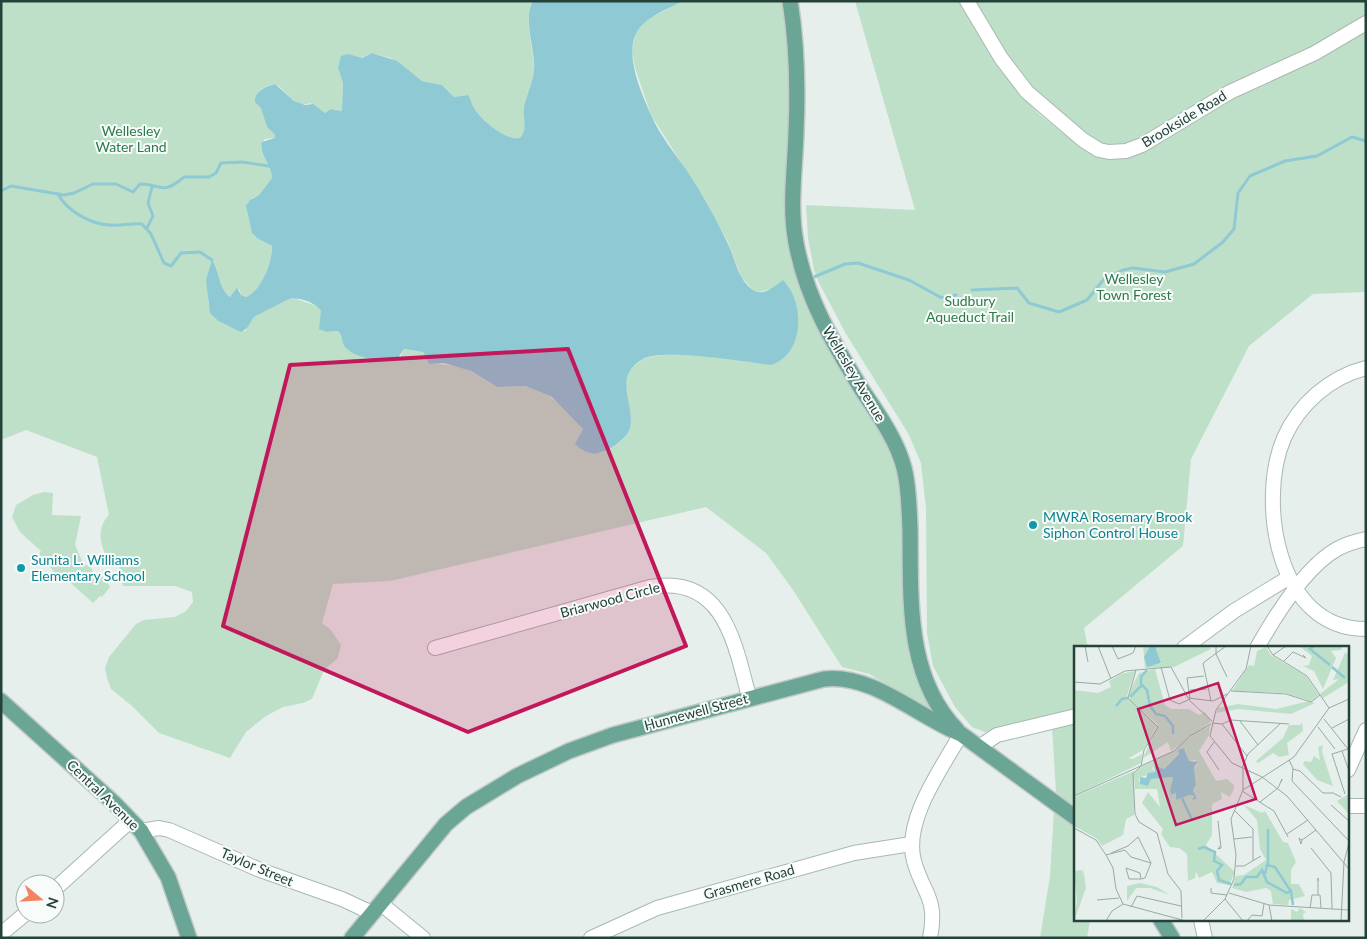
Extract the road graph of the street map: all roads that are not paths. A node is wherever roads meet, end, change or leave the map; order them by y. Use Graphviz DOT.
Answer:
graph roads {
  1 [pos="790,1"];
  2 [pos="967,1"];
  3 [pos="1366,23"];
  4 [pos="1366,368"];
  5 [pos="1366,539"];
  6 [pos="1288,578"];
  7 [pos="1295,590"];
  8 [pos="1366,629"];
  9 [pos="1187,646"];
  10 [pos="1258,646"];
  11 [pos="435,648"];
  12 [pos="749,697"];
  13 [pos="1,700"];
  14 [pos="1074,716"];
  15 [pos="1366,730"];
  16 [pos="961,734"];
  17 [pos="979,747"];
  18 [pos="1350,766"];
  19 [pos="1350,806"];
  20 [pos="1366,806"];
  21 [pos="1074,817"];
  22 [pos="136,825"];
  23 [pos="911,844"];
  24 [pos="65,881"];
  25 [pos="376,908"];
  26 [pos="15,922"];
  27 [pos="1162,922"];
  28 [pos="1202,928"];
  29 [pos="1,934"];
  30 [pos="189,938"];
  31 [pos="352,938"];
  32 [pos="423,938"];
  33 [pos="591,938"];
  34 [pos="930,938"];
  35 [pos="1172,938"];
  36 [pos="1192,938"];
  1 -- 16 [label="main road, Wellesley Avenue"];
  2 -- 3 [label="street, Brookside Road"];
  4 -- 6 [label="street"];
  5 -- 7 [label="street"];
  6 -- 7 [label="street"];
  6 -- 9 [label="street"];
  7 -- 8 [label="street"];
  7 -- 10 [label="street"];
  11 -- 12 [label="street, Briarwood Circle"];
  12 -- 16 [label="main road, Hunnewell Street"];
  12 -- 25 [label="main road, Hunnewell Street"];
  13 -- 22 [label="main road, Central Avenue"];
  14 -- 17 [label="street"];
  15 -- 18 [label="street"];
  16 -- 17 [label="main road, Hunnewell Street"];
  16 -- 23 [label="street"];
  17 -- 21 [label="main road, Hunnewell Street"];
  19 -- 20 [label="street"];
  22 -- 24 [label="street"];
  22 -- 25 [label="street, Taylor Street"];
  22 -- 30 [label="main road, Central Avenue"];
  23 -- 33 [label="street, Grasmere Road"];
  23 -- 34 [label="street"];
  25 -- 31 [label="main road, Hunnewell Street"];
  25 -- 32 [label="street, Taylor Street"];
  26 -- 29 [label="street"];
  27 -- 35 [label="main road"];
  28 -- 36 [label="street"];
}
